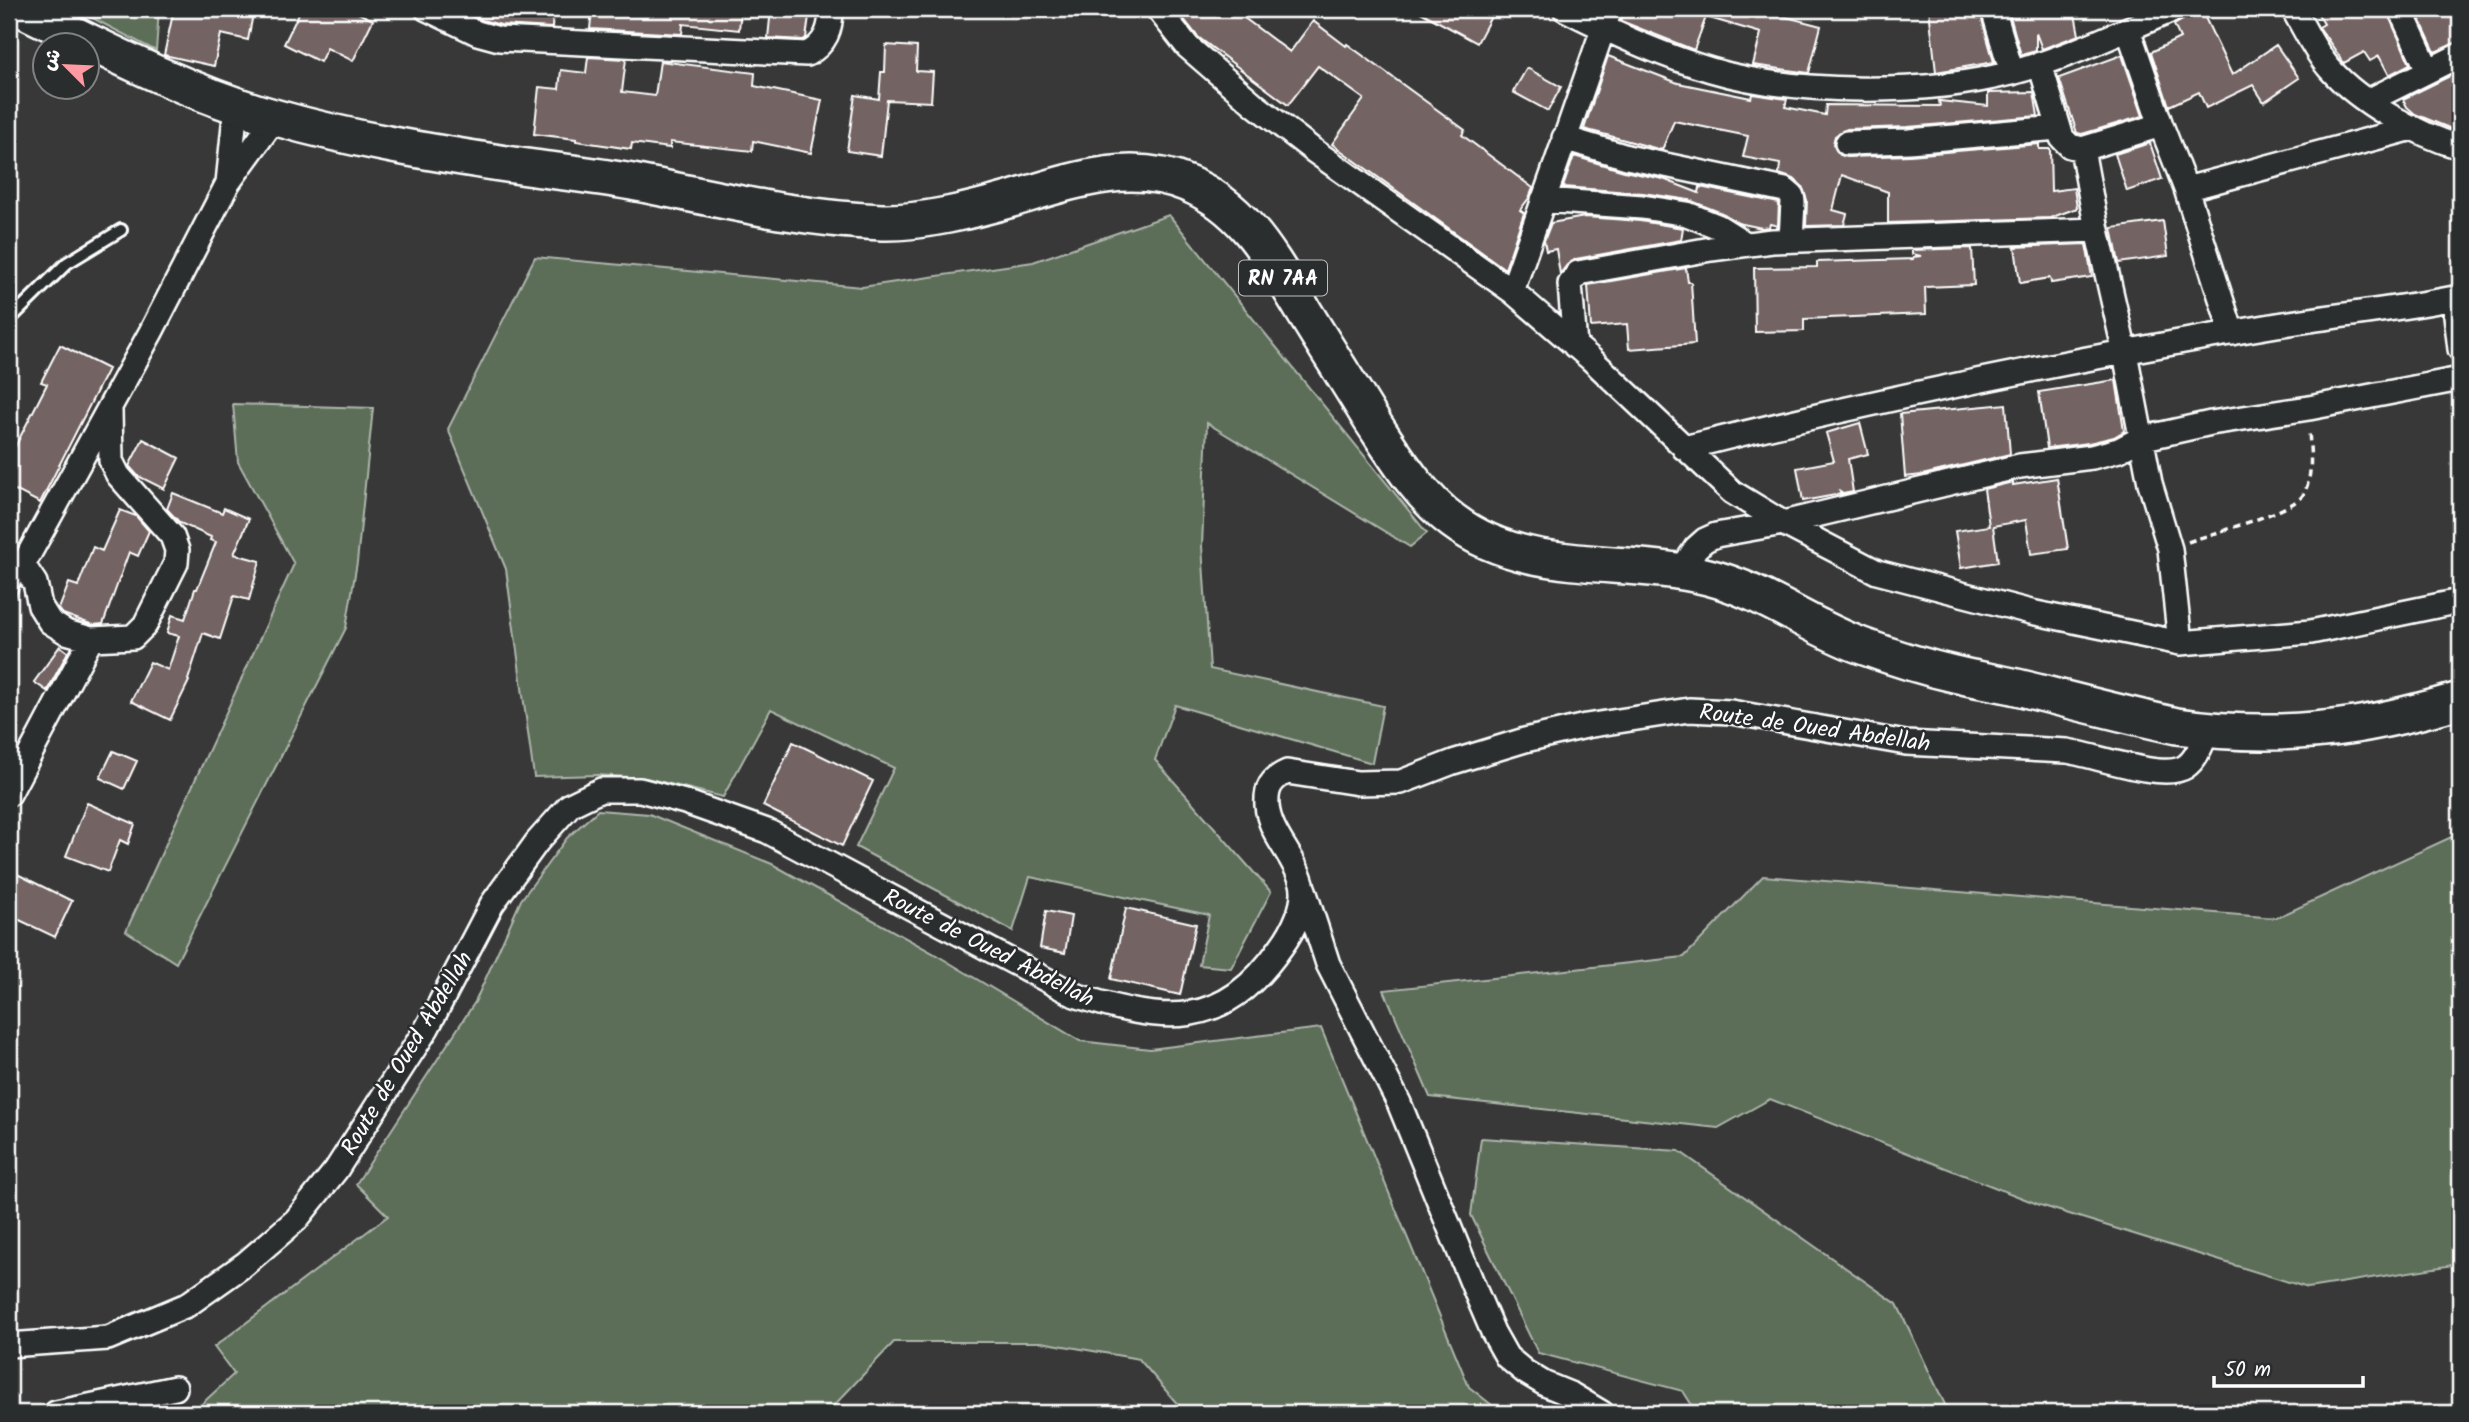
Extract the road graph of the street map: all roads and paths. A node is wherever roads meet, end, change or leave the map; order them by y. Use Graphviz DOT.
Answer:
graph roads {
  1 [pos="22,9"];
  2 [pos="427,9"];
  3 [pos="831,9"];
  4 [pos="1158,9"];
  5 [pos="1564,9"];
  6 [pos="1993,9"];
  7 [pos="2175,9"];
  8 [pos="2293,9"];
  9 [pos="2400,9"];
  10 [pos="1607,19"];
  11 [pos="2128,29"];
  12 [pos="2460,55"];
  13 [pos="2040,64"];
  14 [pos="2428,70"];
  15 [pos="2012,73"];
  16 [pos="2368,101"];
  17 [pos="236,106"];
  18 [pos="275,118"];
  19 [pos="2161,125"];
  20 [pos="2058,128"];
  21 [pos="2413,128"];
  22 [pos="1564,138"];
  23 [pos="1847,143"];
  24 [pos="2460,147"];
  25 [pos="2082,149"];
  26 [pos="228,183"];
  27 [pos="2186,189"];
  28 [pos="1542,200"];
  29 [pos="121,230"];
  30 [pos="2097,230"];
  31 [pos="1791,240"];
  32 [pos="1746,244"];
  33 [pos="1512,291"];
  34 [pos="2457,297"];
  35 [pos="9,320"];
  36 [pos="2232,333"];
  37 [pos="1575,346"];
  38 [pos="2460,349"];
  39 [pos="2125,353"];
  40 [pos="2460,379"];
  41 [pos="110,404"];
  42 [pos="2309,408"];
  43 [pos="2140,439"];
  44 [pos="1684,448"];
  45 [pos="1783,523"];
  46 [pos="2170,549"];
  47 [pos="23,565"];
  48 [pos="1680,572"];
  49 [pos="9,593"];
  50 [pos="2460,601"];
  51 [pos="91,639"];
  52 [pos="2180,642"];
  53 [pos="2460,700"];
  54 [pos="2208,730"];
  55 [pos="9,794"];
  56 [pos="1302,884"];
  57 [pos="9,1345"];
  58 [pos="175,1388"];
  59 [pos="56,1413"];
  60 [pos="1602,1413"];
  1 -- 17 [label="main road, RN 7AA"];
  2 -- 3 [label="street"];
  4 -- 33 [label="street"];
  5 -- 10 [label="street"];
  6 -- 15 [label="street"];
  7 -- 11 [label="street"];
  8 -- 16 [label="street"];
  9 -- 14 [label="street"];
  10 -- 15 [label="street"];
  10 -- 22 [label="street"];
  11 -- 13 [label="street"];
  11 -- 19 [label="street"];
  12 -- 14 [label="street"];
  13 -- 15 [label="street"];
  13 -- 20 [label="street"];
  14 -- 16 [label="street"];
  16 -- 21 [label="street"];
  17 -- 18 [label="main road, RN 7AA"];
  17 -- 26 [label="street"];
  18 -- 26 [label="street"];
  18 -- 48 [label="main road, RN 7AA"];
  19 -- 25 [label="street"];
  19 -- 27 [label="street"];
  20 -- 23 [label="street"];
  20 -- 25 [label="street"];
  21 -- 24 [label="street"];
  21 -- 27 [label="street"];
  22 -- 28 [label="street"];
  22 -- 31 [label="street"];
  25 -- 30 [label="street"];
  26 -- 41 [label="street"];
  27 -- 36 [label="street"];
  28 -- 32 [label="street"];
  28 -- 33 [label="street"];
  29 -- 35 [label="lane"];
  30 -- 31 [label="street"];
  30 -- 39 [label="street"];
  31 -- 32 [label="street"];
  32 -- 37 [label="street"];
  33 -- 37 [label="street"];
  34 -- 36 [label="street"];
  34 -- 38 [label="street"];
  36 -- 39 [label="street"];
  37 -- 44 [label="street"];
  39 -- 43 [label="street"];
  39 -- 44 [label="street"];
  40 -- 42 [label="street"];
  41 -- 47 [label="street"];
  41 -- 51 [label="street"];
  42 -- 43 [label="street"];
  42 -- 46 [label="path"];
  43 -- 45 [label="street"];
  43 -- 46 [label="street"];
  44 -- 45 [label="street"];
  45 -- 48 [label="street"];
  45 -- 52 [label="street"];
  46 -- 52 [label="street"];
  47 -- 49 [label="lane"];
  47 -- 51 [label="street"];
  48 -- 54 [label="main road, RN 7AA"];
  50 -- 52 [label="street"];
  51 -- 55 [label="street"];
  53 -- 54 [label="main road, RN 7AA"];
  54 -- 56 [label="street, Route de Oued Abdellah"];
  56 -- 57 [label="street, Route de Oued Abdellah"];
  56 -- 60 [label="street"];
  58 -- 59 [label="street"];
}
